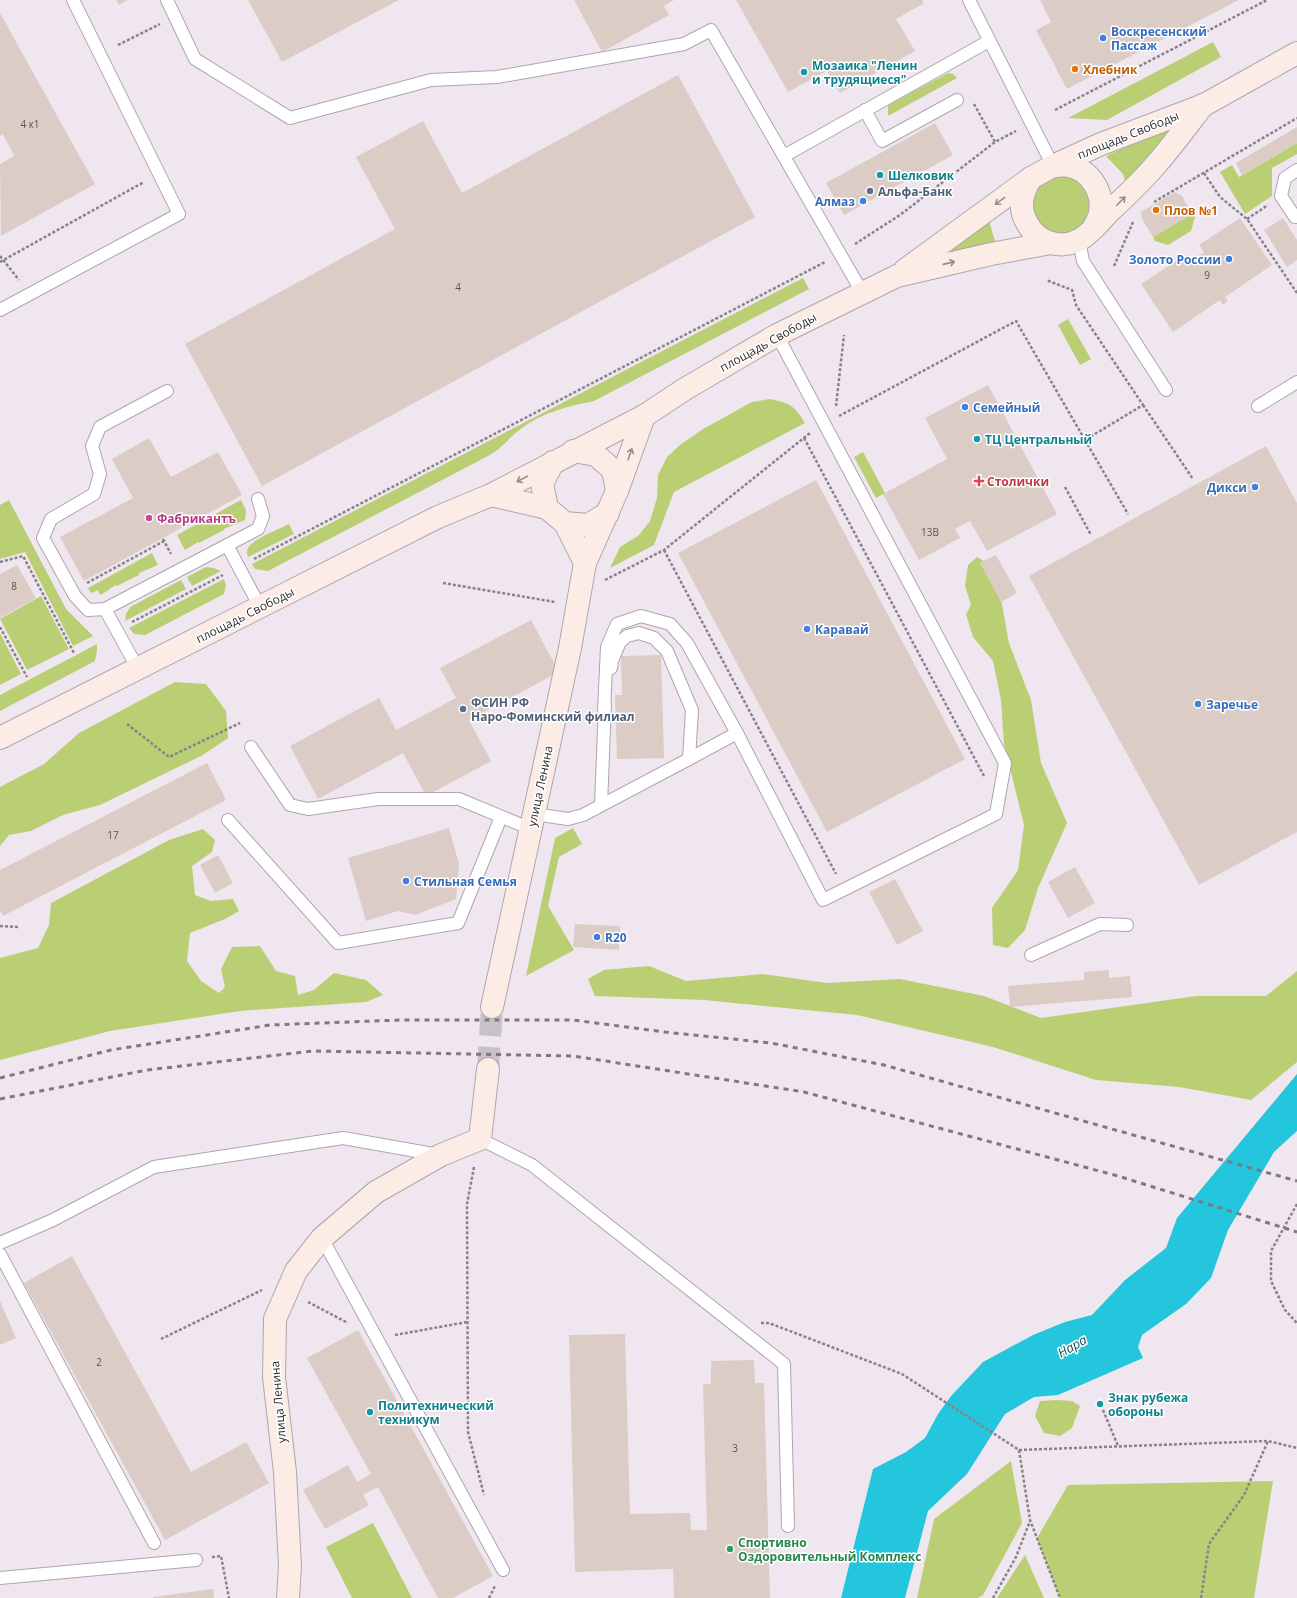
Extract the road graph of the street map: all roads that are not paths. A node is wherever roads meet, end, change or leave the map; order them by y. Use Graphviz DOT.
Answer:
graph roads {
  1 [pos="73,0"];
  2 [pos="167,0"];
  3 [pos="969,0"];
  4 [pos="989,42"];
  5 [pos="1297,53"];
  6 [pos="958,100"];
  7 [pos="1204,105"];
  8 [pos="865,110"];
  9 [pos="784,156"];
  10 [pos="1053,166"];
  11 [pos="1297,170"];
  12 [pos="1032,178"];
  13 [pos="1295,217"];
  14 [pos="1086,234"];
  15 [pos="1051,243"];
  16 [pos="897,276"];
  17 [pos="862,292"];
  18 [pos="0,310"];
  19 [pos="777,335"];
  20 [pos="1297,382"];
  21 [pos="1166,390"];
  22 [pos="167,391"];
  23 [pos="1258,406"];
  24 [pos="644,416"];
  25 [pos="573,451"];
  26 [pos="553,462"];
  27 [pos="617,491"];
  28 [pos="491,495"];
  29 [pos="258,499"];
  30 [pos="547,508"];
  31 [pos="608,513"];
  32 [pos="564,523"];
  33 [pos="227,545"];
  34 [pos="585,563"];
  35 [pos="260,607"];
  36 [pos="105,609"];
  37 [pos="138,669"];
  38 [pos="604,711"];
  39 [pos="737,733"];
  40 [pos="0,738"];
  41 [pos="251,747"];
  42 [pos="689,759"];
  43 [pos="601,806"];
  44 [pos="501,817"];
  45 [pos="228,820"];
  46 [pos="532,821"];
  47 [pos="1127,925"];
  48 [pos="1031,955"];
  49 [pos="492,1007"];
  50 [pos="488,1069"];
  51 [pos="480,1139"];
  52 [pos="441,1155"];
  53 [pos="322,1238"];
  54 [pos="0,1243"];
  55 [pos="0,1254"];
  56 [pos="788,1526"];
  57 [pos="154,1543"];
  58 [pos="196,1560"];
  59 [pos="503,1570"];
  60 [pos="0,1578"];
  61 [pos="288,1598"];
  1 -- 18 [label="lane"];
  2 -- 9 [label="lane"];
  3 -- 4 [label="lane"];
  4 -- 8 [label="lane"];
  4 -- 10 [label="lane"];
  5 -- 7 [label="main road, площадь Свободы"];
  6 -- 8 [label="lane"];
  7 -- 10 [label="main road, площадь Свободы"];
  14 -- 7 [label="main road, площадь Свободы, one-way"];
  8 -- 9 [label="lane"];
  9 -- 17 [label="lane"];
  10 -- 12 [label="main road, площадь Свободы"];
  10 -- 14 [label="main road, площадь Свободы"];
  11 -- 13 [label="lane"];
  12 -- 15 [label="main road"];
  12 -- 16 [label="main road, площадь Свободы, one-way"];
  14 -- 15 [label="main road, площадь Свободы"];
  14 -- 21 [label="lane"];
  16 -- 15 [label="main road, площадь Свободы, one-way"];
  16 -- 17 [label="main road, площадь Свободы"];
  17 -- 19 [label="main road, площадь Свободы"];
  19 -- 24 [label="main road, площадь Свободы"];
  19 -- 39 [label="lane"];
  20 -- 23 [label="lane"];
  22 -- 36 [label="lane"];
  24 -- 25 [label="main road, площадь Свободы"];
  27 -- 24 [label="main road, one-way"];
  25 -- 26 [label="main road, площадь Свободы"];
  25 -- 27 [label="main road"];
  26 -- 28 [label="main road, площадь Свободы, one-way"];
  26 -- 30 [label="main road"];
  27 -- 31 [label="main road"];
  28 -- 30 [label="main road"];
  28 -- 35 [label="main road, площадь Свободы"];
  29 -- 33 [label="lane"];
  30 -- 32 [label="main road"];
  31 -- 32 [label="main road"];
  31 -- 34 [label="main road, улица Ленина"];
  32 -- 34 [label="main road"];
  33 -- 35 [label="lane"];
  33 -- 36 [label="lane"];
  34 -- 46 [label="main road, улица Ленина"];
  35 -- 37 [label="main road, площадь Свободы"];
  36 -- 37 [label="lane"];
  37 -- 40 [label="main road, площадь Свободы"];
  38 -- 39 [label="lane"];
  38 -- 42 [label="lane"];
  38 -- 43 [label="lane"];
  39 -- 42 [label="lane"];
  41 -- 44 [label="lane"];
  42 -- 43 [label="lane"];
  43 -- 46 [label="lane"];
  44 -- 45 [label="lane"];
  44 -- 46 [label="lane"];
  46 -- 49 [label="main road, улица Ленина"];
  47 -- 48 [label="lane"];
  50 -- 51 [label="main road"];
  51 -- 52 [label="main road, улица Ленина"];
  51 -- 56 [label="lane"];
  52 -- 53 [label="main road, улица Ленина"];
  52 -- 54 [label="lane"];
  53 -- 59 [label="lane"];
  53 -- 61 [label="main road, улица Ленина"];
  55 -- 57 [label="lane"];
  58 -- 60 [label="lane"];
}
